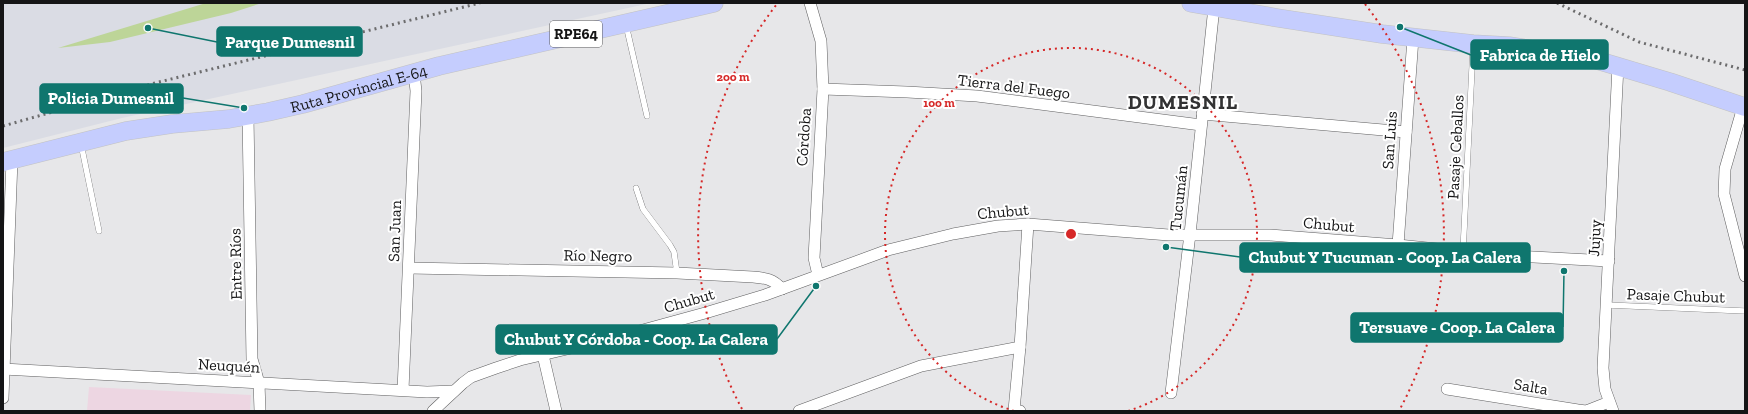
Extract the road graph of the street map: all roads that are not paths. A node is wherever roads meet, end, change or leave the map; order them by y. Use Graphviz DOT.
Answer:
graph roads {
  1 [pos="714,3"];
  2 [pos="810,3"];
  3 [pos="1191,3"];
  4 [pos="1214,7"];
  5 [pos="625,23"];
  6 [pos="1413,38"];
  7 [pos="1473,44"];
  8 [pos="1618,66"];
  9 [pos="414,73"];
  10 [pos="822,89"];
  11 [pos="1744,107"];
  12 [pos="248,116"];
  13 [pos="647,116"];
  14 [pos="1202,120"];
  15 [pos="1406,132"];
  16 [pos="81,142"];
  17 [pos="8,161"];
  18 [pos="636,188"];
  19 [pos="1028,224"];
  20 [pos="99,231"];
  21 [pos="1190,234"];
  22 [pos="1398,245"];
  23 [pos="1462,252"];
  24 [pos="1609,261"];
  25 [pos="6,266"];
  26 [pos="409,268"];
  27 [pos="677,273"];
  28 [pos="818,275"];
  29 [pos="1745,276"];
  30 [pos="782,289"];
  31 [pos="1606,305"];
  32 [pos="1745,311"];
  33 [pos="1020,347"];
  34 [pos="543,355"];
  35 [pos="4,369"];
  36 [pos="259,383"];
  37 [pos="1447,389"];
  38 [pos="403,390"];
  39 [pos="454,391"];
  40 [pos="1171,392"];
  41 [pos="3,398"];
  42 [pos="1611,406"];
  43 [pos="260,411"];
  44 [pos="433,411"];
  45 [pos="556,411"];
  46 [pos="799,411"];
  47 [pos="1020,411"];
  1 -- 5 [label="main road, Ruta Provincial E-64 / RPE64"];
  2 -- 10 [label="street, Córdoba"];
  3 -- 4 [label="main road"];
  4 -- 6 [label="main road"];
  4 -- 14 [label="street, Tucumán"];
  5 -- 9 [label="main road, Ruta Provincial E-64 / RPE64"];
  5 -- 13 [label="lane"];
  6 -- 7 [label="main road"];
  6 -- 15 [label="street, San Luis"];
  7 -- 8 [label="main road"];
  7 -- 23 [label="lane, Pasaje Ceballos"];
  8 -- 11 [label="main road"];
  8 -- 24 [label="street, Jujuy"];
  9 -- 12 [label="main road, Ruta Provincial E-64 / RPE64"];
  9 -- 26 [label="street, San Juan"];
  10 -- 14 [label="street, Tierra del Fuego"];
  10 -- 28 [label="street, Córdoba"];
  11 -- 29 [label="street"];
  12 -- 16 [label="main road, Ruta Provincial E-64 / RPE64"];
  12 -- 36 [label="street, Entre Ríos"];
  14 -- 15 [label="street, Tierra del Fuego"];
  14 -- 21 [label="street, Tucumán"];
  15 -- 22 [label="street, San Luis"];
  16 -- 17 [label="main road, Ruta Provincial E-64 / RPE64"];
  16 -- 20 [label="lane"];
  17 -- 25 [label="street"];
  18 -- 27 [label="lane"];
  19 -- 21 [label="street, Chubut"];
  19 -- 28 [label="street, Chubut"];
  19 -- 33 [label="street"];
  21 -- 22 [label="street, Chubut"];
  21 -- 40 [label="street, Tucumán"];
  22 -- 23 [label="street, Chubut"];
  23 -- 24 [label="street, Chubut"];
  24 -- 31 [label="street, Jujuy"];
  25 -- 35 [label="street"];
  26 -- 27 [label="street, Río Negro"];
  26 -- 38 [label="street, San Juan"];
  27 -- 30 [label="street, Río Negro"];
  28 -- 30 [label="street, Chubut"];
  30 -- 34 [label="street, Chubut"];
  31 -- 32 [label="lane, Pasaje Chubut"];
  31 -- 42 [label="street, Jujuy"];
  33 -- 46 [label="street"];
  33 -- 47 [label="street"];
  34 -- 39 [label="street, Chubut"];
  34 -- 45 [label="street"];
  35 -- 36 [label="street, Neuquén"];
  35 -- 41 [label="street"];
  36 -- 38 [label="street, Neuquén"];
  36 -- 43 [label="street, Entre Ríos"];
  37 -- 42 [label="street, Salta"];
  38 -- 39 [label="street, Neuquén"];
  39 -- 44 [label="street, Chubut"];
}
